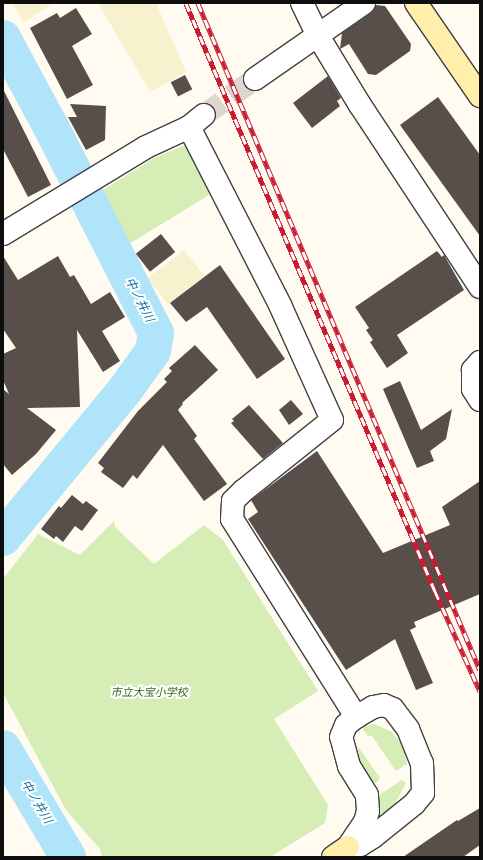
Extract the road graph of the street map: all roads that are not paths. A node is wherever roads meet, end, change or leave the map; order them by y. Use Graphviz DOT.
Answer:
graph roads {
  1 [pos="302,3"];
  2 [pos="364,3"];
  3 [pos="416,3"];
  4 [pos="318,36"];
  5 [pos="255,79"];
  6 [pos="480,96"];
  7 [pos="4,229"];
  8 [pos="480,287"];
  9 [pos="480,362"];
  10 [pos="480,400"];
  11 [pos="356,717"];
  12 [pos="341,852"];
  1 -- 4 [label="street"];
  2 -- 4 [label="street"];
  3 -- 6 [label="street"];
  4 -- 5 [label="street"];
  4 -- 8 [label="street"];
  7 -- 11 [label="street"];
  9 -- 10 [label="street"];
  11 -- 12 [label="street"];
  11 -- 12 [label="street"];
}
